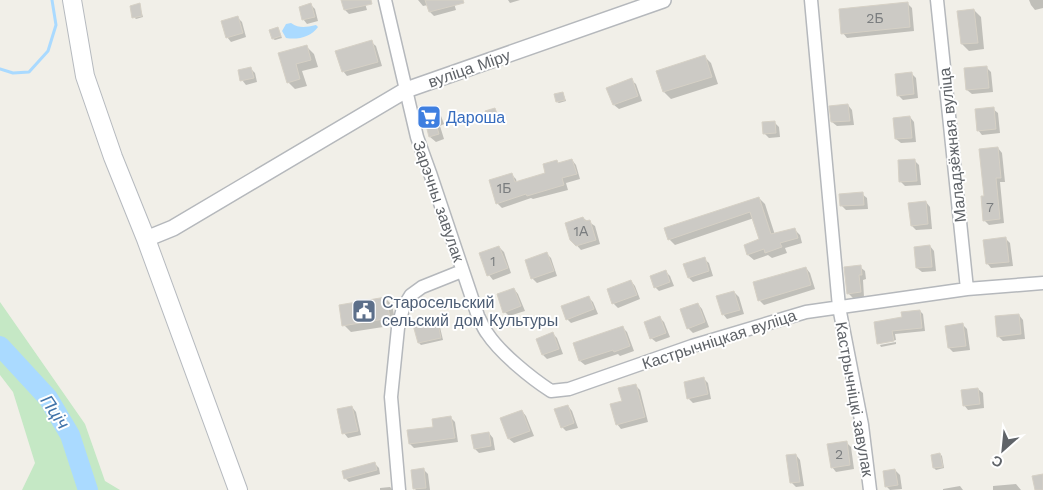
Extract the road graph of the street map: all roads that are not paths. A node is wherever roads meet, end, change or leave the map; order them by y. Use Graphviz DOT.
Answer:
graph roads {
  1 [pos="72,0"];
  2 [pos="385,0"];
  3 [pos="811,0"];
  4 [pos="937,0"];
  5 [pos="657,1"];
  6 [pos="406,90"];
  7 [pos="146,238"];
  8 [pos="462,271"];
  9 [pos="1043,284"];
  10 [pos="966,289"];
  11 [pos="839,308"];
  12 [pos="238,490"];
  13 [pos="399,490"];
  14 [pos="870,490"];
  1 -- 7 [label="main road"];
  2 -- 6 [label="street, Зарэчны завулак"];
  3 -- 11 [label="street, Кастрычніцкі завулак"];
  4 -- 10 [label="street, Маладзёжная вуліца"];
  5 -- 6 [label="street, вуліца Міру"];
  6 -- 7 [label="street, вуліца Міру"];
  6 -- 8 [label="street, Зарэчны завулак"];
  7 -- 12 [label="main road"];
  8 -- 11 [label="street, Кастрычніцкая вуліца"];
  8 -- 13 [label="street, Зарэчны завулак"];
  9 -- 10 [label="street, Кастрычніцкая вуліца"];
  10 -- 11 [label="street, Кастрычніцкая вуліца"];
  11 -- 14 [label="street, Кастрычніцкі завулак"];
}
